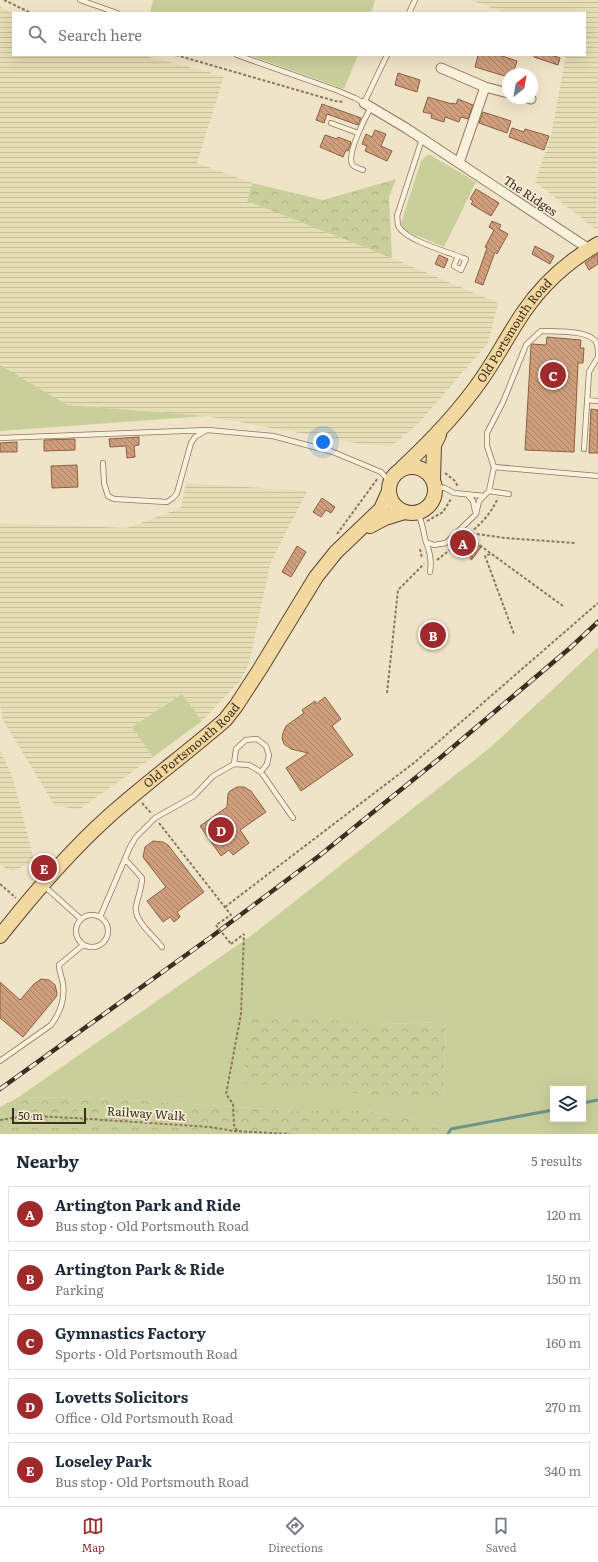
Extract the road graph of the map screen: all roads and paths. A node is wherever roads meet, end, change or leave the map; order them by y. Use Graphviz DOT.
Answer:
graph roads {
  1 [pos="4,0"];
  2 [pos="80,0"];
  3 [pos="415,0"];
  4 [pos="29,12"];
  5 [pos="114,12"];
  6 [pos="409,12"];
  7 [pos="179,56"];
  8 [pos="240,56"];
  9 [pos="387,56"];
  10 [pos="441,68"];
  11 [pos="485,87"];
  12 [pos="502,91"];
  13 [pos="367,105"];
  14 [pos="331,123"];
  15 [pos="358,133"];
  16 [pos="422,139"];
  17 [pos="459,163"];
  18 [pos="362,170"];
  19 [pos="593,247"];
  20 [pos="458,256"];
  21 [pos="598,357"];
  22 [pos="587,400"];
  23 [pos="598,401"];
  24 [pos="208,430"];
  25 [pos="442,430"];
  26 [pos="0,438"];
  27 [pos="584,449"];
  28 [pos="103,463"];
  29 [pos="494,466"];
  30 [pos="402,468"];
  31 [pos="598,476"];
  32 [pos="435,483"];
  33 [pos="389,486"];
  34 [pos="489,491"];
  35 [pos="509,494"];
  36 [pos="468,495"];
  37 [pos="484,496"];
  38 [pos="409,512"];
  39 [pos="476,514"];
  40 [pos="356,534"];
  41 [pos="426,542"];
  42 [pos="575,543"];
  43 [pos="454,546"];
  44 [pos="491,553"];
  45 [pos="473,560"];
  46 [pos="425,563"];
  47 [pos="430,572"];
  48 [pos="598,603"];
  49 [pos="563,606"];
  50 [pos="514,634"];
  51 [pos="388,693"];
  52 [pos="234,764"];
  53 [pos="261,772"];
  54 [pos="134,795"];
  55 [pos="155,818"];
  56 [pos="294,818"];
  57 [pos="125,859"];
  58 [pos="0,884"];
  59 [pos="42,884"];
  60 [pos="24,905"];
  61 [pos="225,907"];
  62 [pos="100,917"];
  63 [pos="81,919"];
  64 [pos="0,936"];
  65 [pos="83,945"];
  66 [pos="162,947"];
  67 [pos="0,1061"];
  68 [pos="0,1120"];
  69 [pos="237,1131"];
  70 [pos="290,1134"];
  1 -- 4 [label="path"];
  2 -- 5 [label="lane"];
  3 -- 6 [label="lane"];
  7 -- 13 [label="path"];
  8 -- 13 [label="lane"];
  9 -- 13 [label="lane"];
  10 -- 11 [label="street"];
  11 -- 12 [label="street"];
  11 -- 17 [label="street"];
  13 -- 15 [label="lane"];
  13 -- 16 [label="street, The Ridges"];
  14 -- 15 [label="lane"];
  15 -- 18 [label="lane"];
  16 -- 17 [label="street, The Ridges"];
  16 -- 20 [label="lane"];
  17 -- 19 [label="street, The Ridges"];
  19 -- 25 [label="main road, Old Portsmouth Road"];
  21 -- 22 [label="lane"];
  21 -- 29 [label="lane"];
  22 -- 23 [label="lane"];
  22 -- 27 [label="lane"];
  24 -- 26 [label="lane"];
  24 -- 28 [label="lane"];
  24 -- 33 [label="lane"];
  25 -- 30 [label="main road, Old Portsmouth Road"];
  25 -- 32 [label="main road, Old Portsmouth Road"];
  29 -- 31 [label="lane"];
  29 -- 34 [label="lane"];
  30 -- 32 [label="main road"];
  30 -- 33 [label="main road"];
  32 -- 36 [label="lane"];
  32 -- 38 [label="main road"];
  33 -- 38 [label="main road"];
  33 -- 40 [label="main road, Old Portsmouth Road"];
  34 -- 35 [label="lane"];
  34 -- 37 [label="lane"];
  36 -- 37 [label="lane"];
  36 -- 39 [label="lane"];
  37 -- 39 [label="lane"];
  38 -- 40 [label="main road, Old Portsmouth Road"];
  38 -- 41 [label="lane"];
  39 -- 41 [label="lane"];
  40 -- 54 [label="main road, Old Portsmouth Road"];
  41 -- 47 [label="lane"];
  42 -- 44 [label="path"];
  43 -- 45 [label="path"];
  44 -- 49 [label="path"];
  44 -- 50 [label="path"];
  46 -- 51 [label="path"];
  48 -- 61 [label="path"];
  52 -- 53 [label="lane"];
  52 -- 53 [label="lane"];
  52 -- 55 [label="lane"];
  53 -- 56 [label="lane"];
  54 -- 55 [label="path"];
  54 -- 59 [label="main road, Old Portsmouth Road"];
  55 -- 57 [label="lane"];
  55 -- 61 [label="path"];
  57 -- 62 [label="lane"];
  57 -- 66 [label="lane"];
  58 -- 60 [label="path"];
  59 -- 60 [label="main road, Old Portsmouth Road"];
  59 -- 63 [label="lane"];
  60 -- 64 [label="main road, Old Portsmouth Road"];
  61 -- 69 [label="path, bridge"];
  62 -- 63 [label="lane"];
  62 -- 65 [label="lane"];
  63 -- 65 [label="lane"];
  65 -- 67 [label="lane"];
  68 -- 69 [label="path, Railway Walk"];
  69 -- 70 [label="path, Railway Walk"];
}
